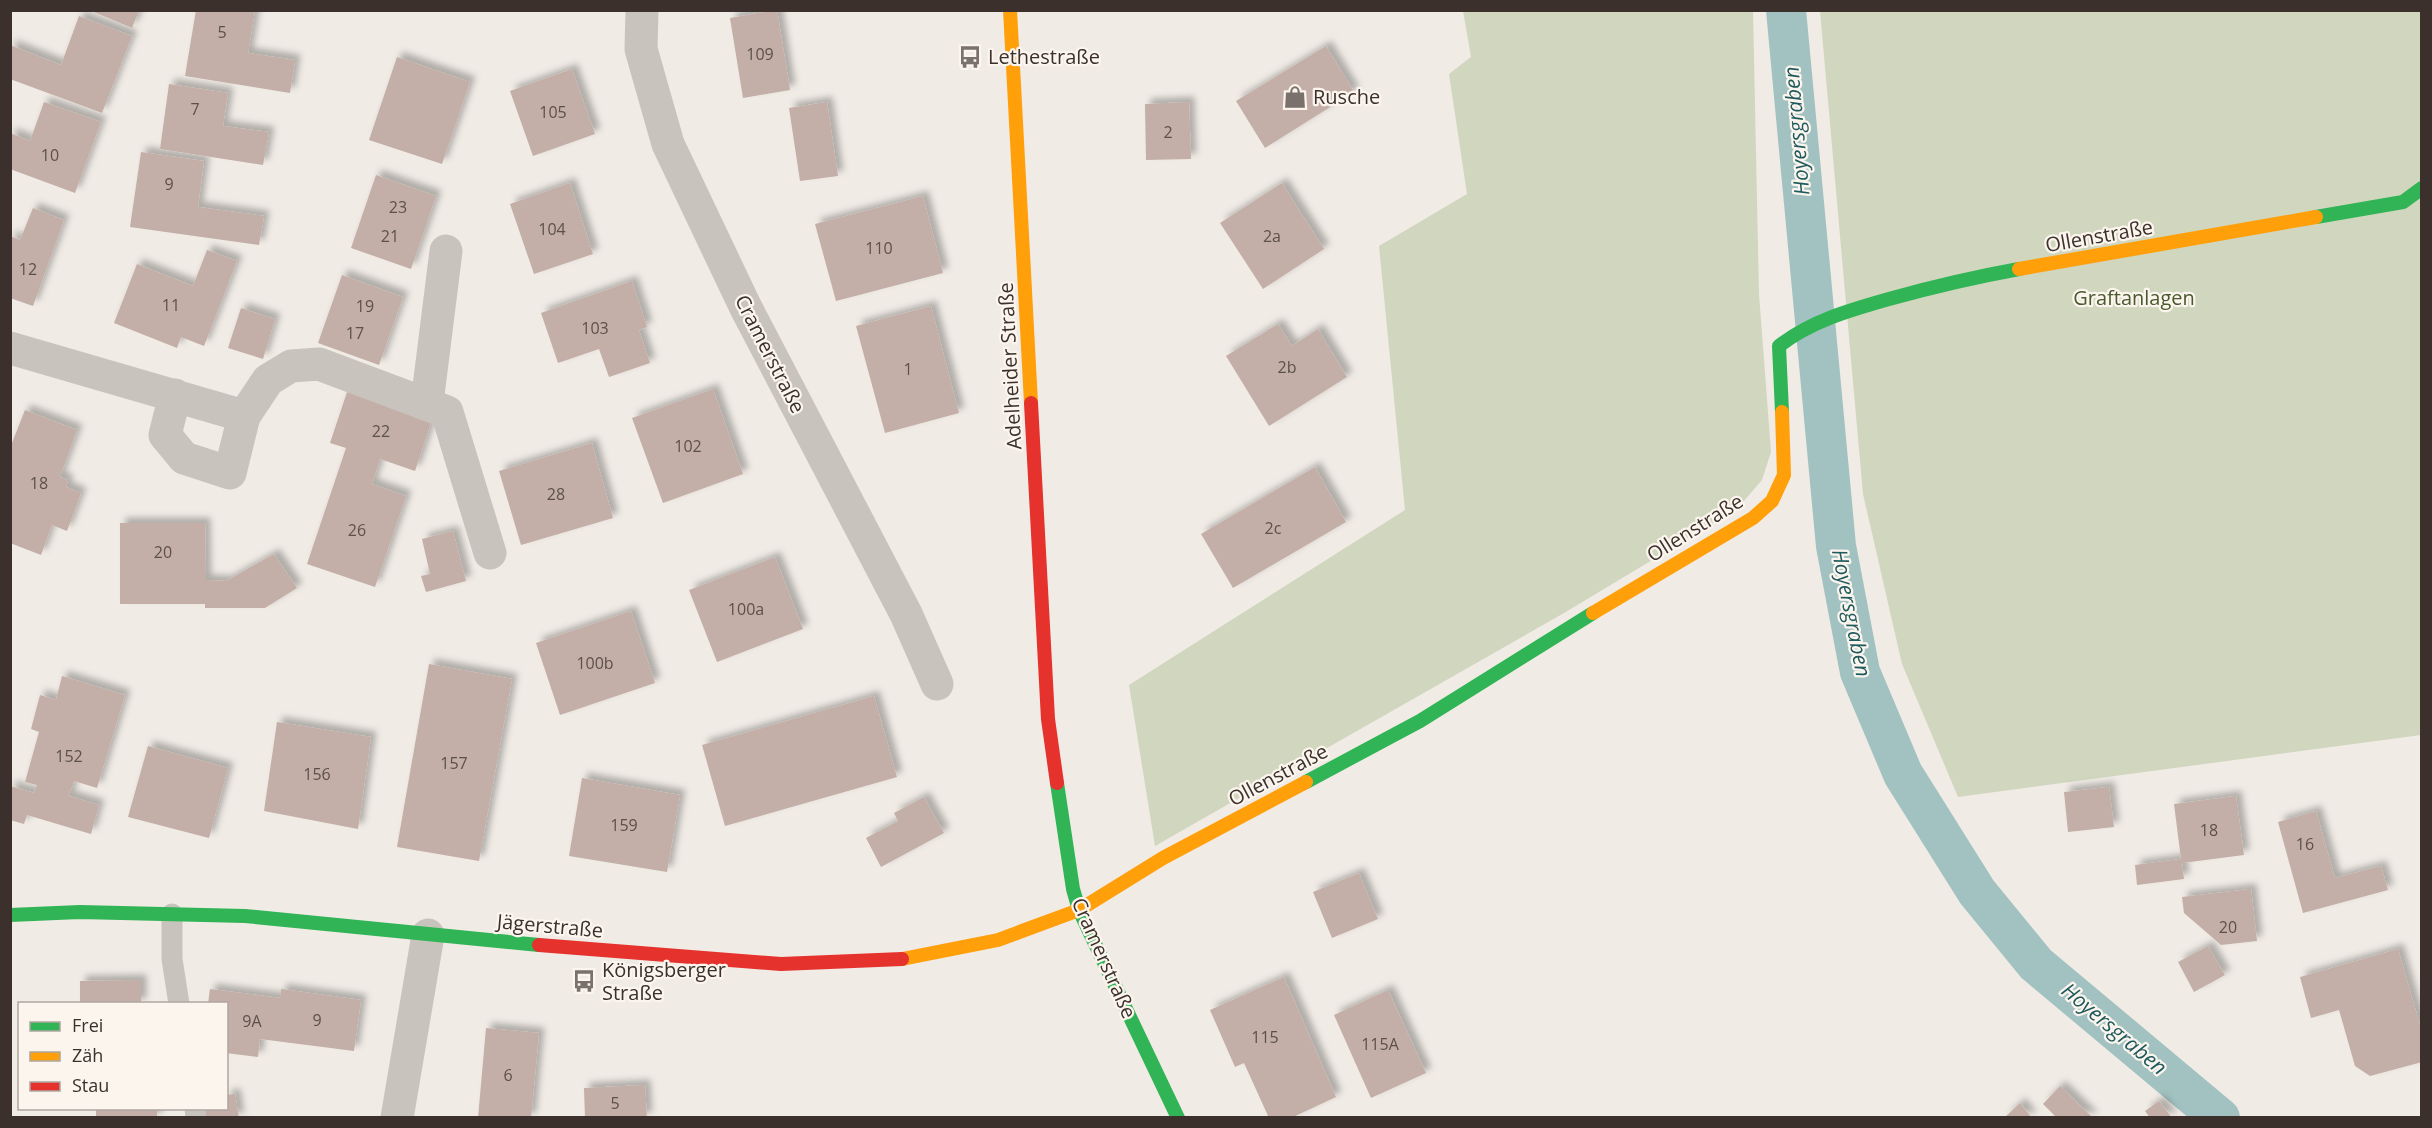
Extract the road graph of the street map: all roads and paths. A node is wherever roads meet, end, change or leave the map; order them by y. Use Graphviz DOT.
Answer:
graph roads {
  1 [pos="642,10"];
  2 [pos="1010,10"];
  3 [pos="2421,188"];
  4 [pos="446,251"];
  5 [pos="10,348"];
  6 [pos="175,394"];
  7 [pos="427,403"];
  8 [pos="244,416"];
  9 [pos="490,553"];
  10 [pos="937,684"];
  11 [pos="1048,719"];
  12 [pos="1079,910"];
  13 [pos="172,914"];
  14 [pos="10,915"];
  15 [pos="428,935"];
  16 [pos="179,1002"];
  17 [pos="397,1118"];
  18 [pos="1178,1118"];
  1 -- 10 [label="street, Cramerstraße"];
  2 -- 11 [label="street, Adelheider Straße"];
  3 -- 12 [label="street, Ollenstraße"];
  4 -- 7 [label="street"];
  5 -- 6 [label="street"];
  6 -- 8 [label="street"];
  6 -- 8 [label="street"];
  7 -- 8 [label="street"];
  7 -- 9 [label="street"];
  11 -- 12 [label="street, Cramerstraße"];
  12 -- 15 [label="street, Jägerstraße"];
  12 -- 18 [label="street, Cramerstraße"];
  13 -- 14 [label="street, Jägerstraße"];
  13 -- 15 [label="street, Jägerstraße"];
  13 -- 16 [label="lane"];
  15 -- 17 [label="street"];
}
